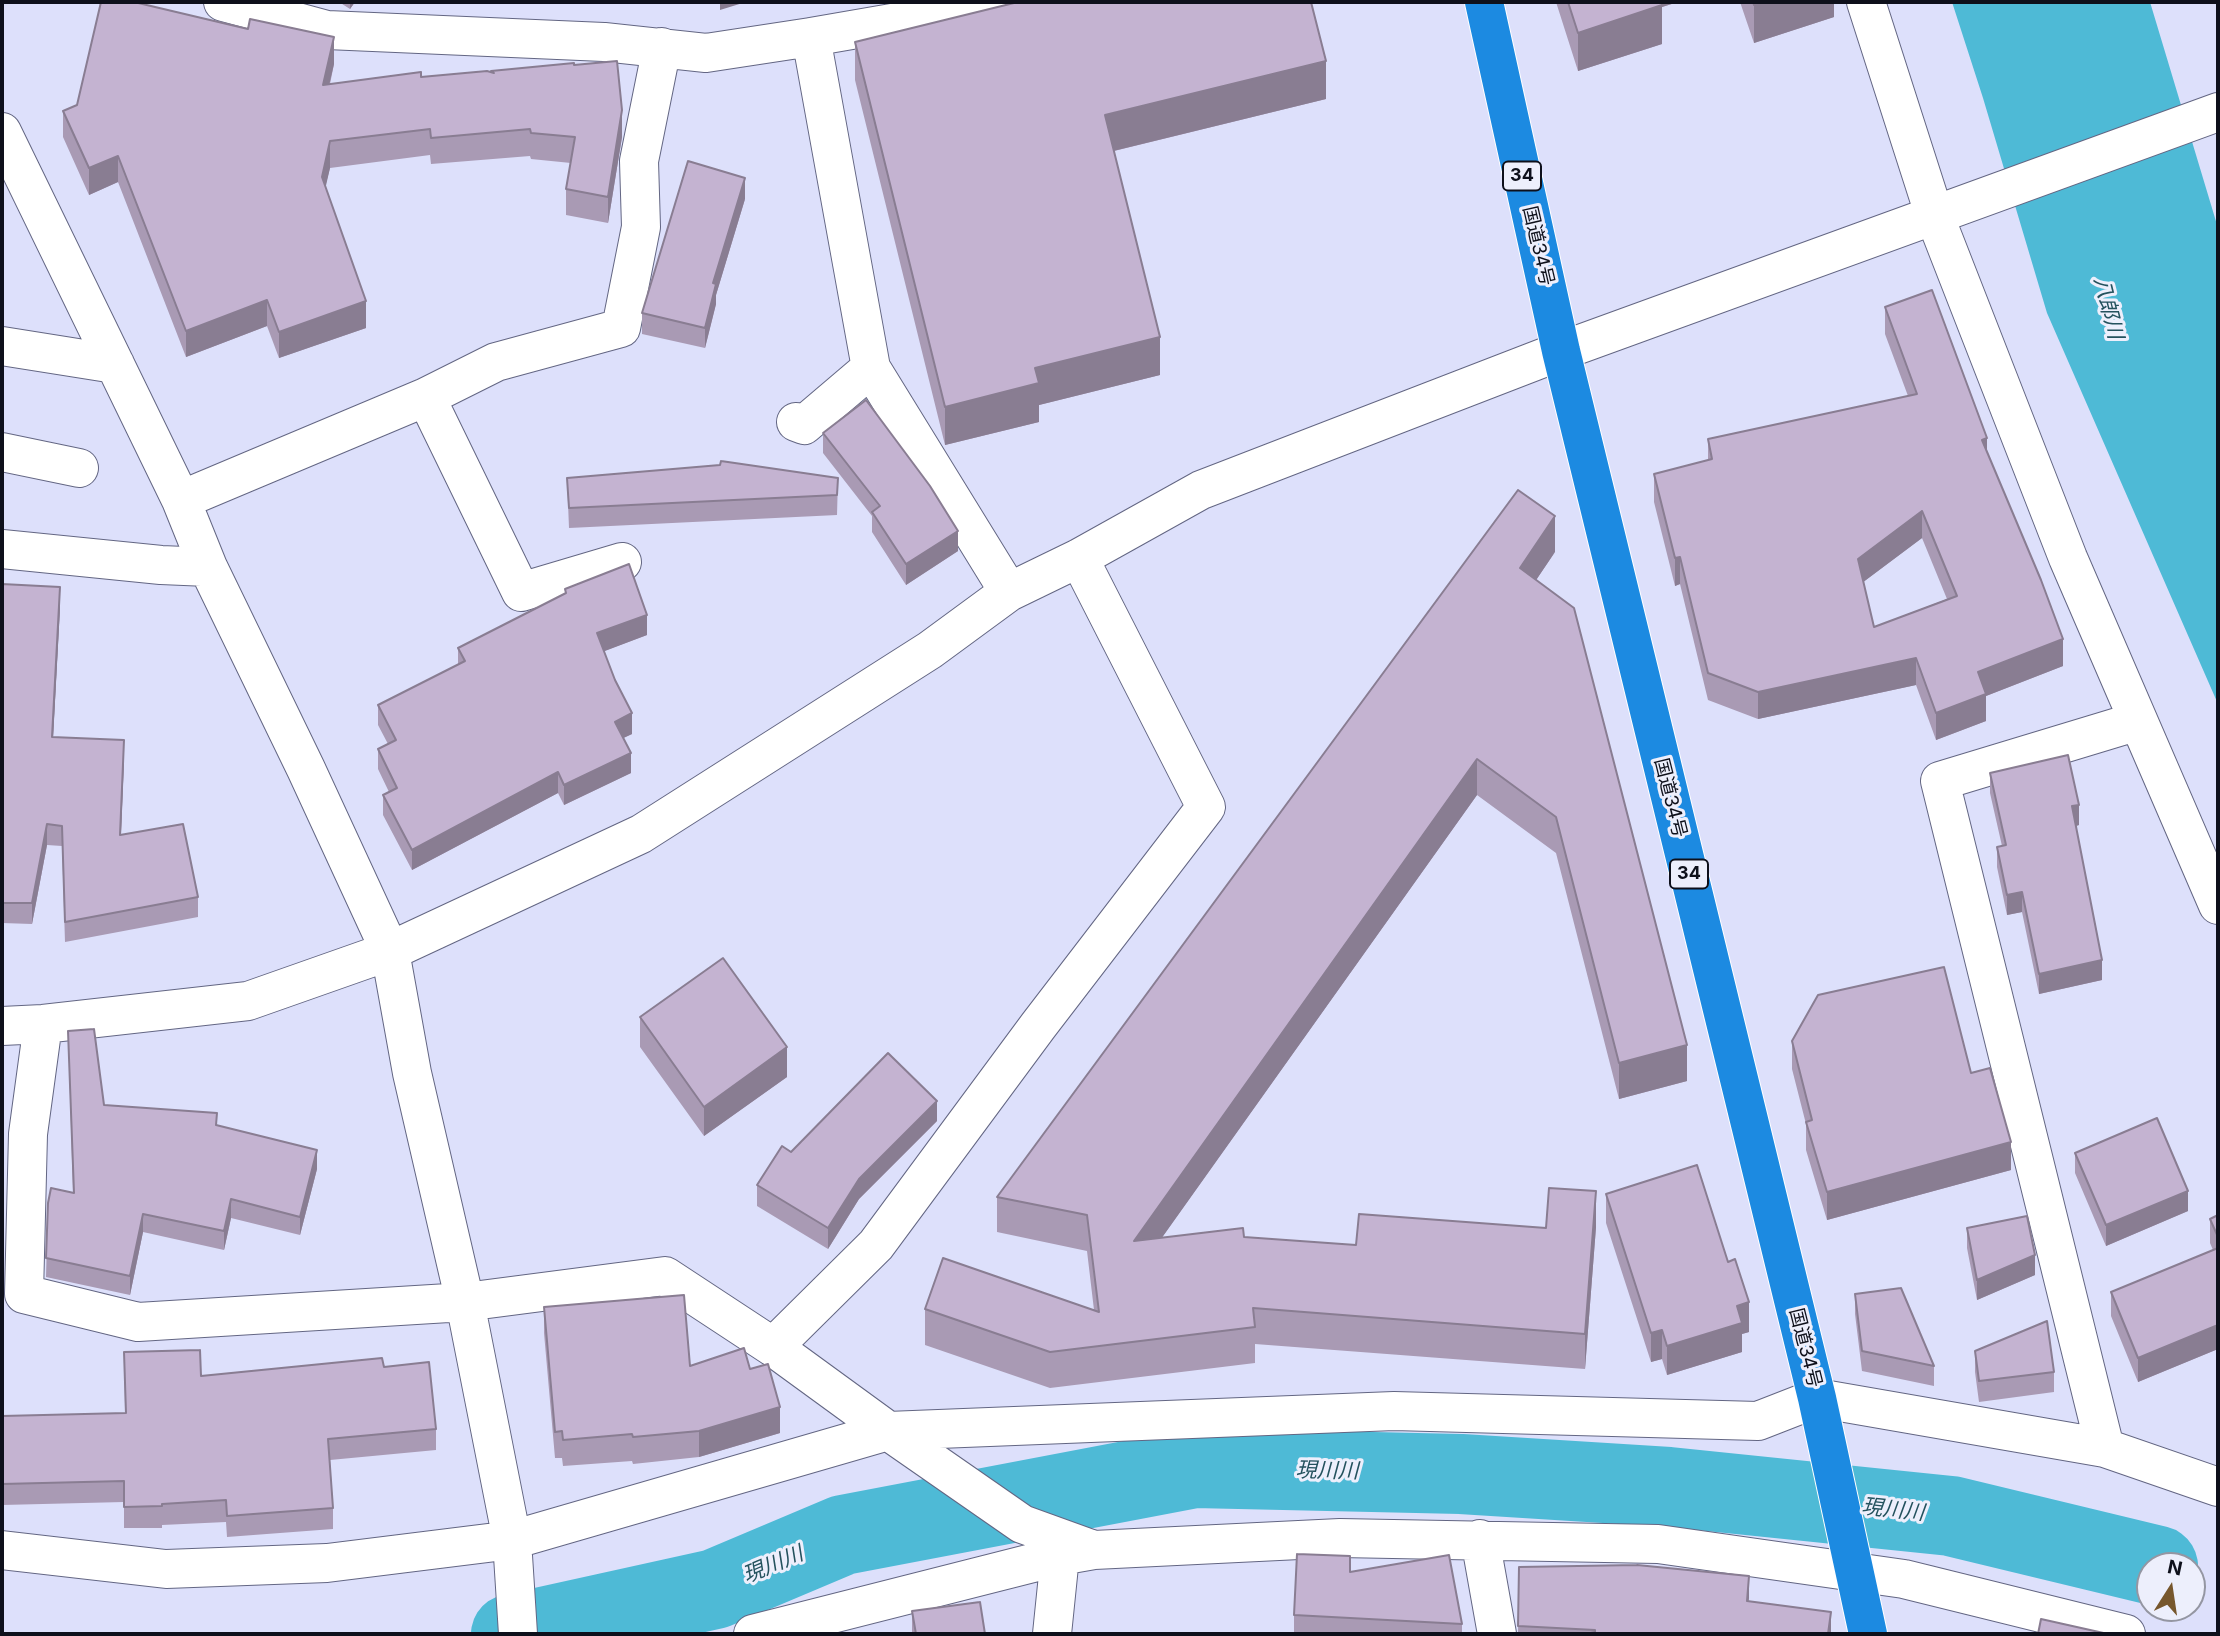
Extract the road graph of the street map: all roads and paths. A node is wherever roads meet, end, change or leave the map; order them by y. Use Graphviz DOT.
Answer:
graph roads {
  1 [pos="223,2"];
  2 [pos="1013,2"];
  3 [pos="1484,2"];
  4 [pos="1866,2"];
  5 [pos="811,37"];
  6 [pos="662,47"];
  7 [pos="2218,112"];
  8 [pos="2,132"];
  9 [pos="1935,216"];
  10 [pos="2,346"];
  11 [pos="1561,351"];
  12 [pos="115,364"];
  13 [pos="871,368"];
  14 [pos="426,397"];
  15 [pos="796,422"];
  16 [pos="2,452"];
  17 [pos="79,468"];
  18 [pos="181,500"];
  19 [pos="2,549"];
  20 [pos="1079,558"];
  21 [pos="622,562"];
  22 [pos="208,567"];
  23 [pos="1009,592"];
  24 [pos="2138,721"];
  25 [pos="2218,905"];
  26 [pos="390,951"];
  27 [pos="43,1024"];
  28 [pos="2,1026"];
  29 [pos="465,1301"];
  30 [pos="13,1304"];
  31 [pos="773,1347"];
  32 [pos="1817,1398"];
  33 [pos="890,1432"];
  34 [pos="2105,1448"];
  35 [pos="2218,1487"];
  36 [pos="1480,1539"];
  37 [pos="513,1542"];
  38 [pos="2,1550"];
  39 [pos="1077,1553"];
  40 [pos="1854,1573"];
  41 [pos="518,1634"];
  42 [pos="753,1634"];
  43 [pos="1052,1634"];
  44 [pos="1497,1634"];
  45 [pos="1868,1634"];
  46 [pos="2126,1634"];
  1 -- 6 [label="street"];
  2 -- 5 [label="street"];
  3 -- 11 [label="highway, 国道34号 / 34"];
  4 -- 9 [label="street"];
  5 -- 6 [label="street"];
  5 -- 13 [label="street"];
  6 -- 14 [label="street"];
  7 -- 9 [label="street"];
  8 -- 12 [label="street"];
  9 -- 11 [label="street"];
  9 -- 24 [label="street"];
  10 -- 12 [label="street"];
  11 -- 20 [label="street"];
  11 -- 32 [label="highway, 国道34号 / 34"];
  12 -- 18 [label="street"];
  13 -- 15 [label="street"];
  13 -- 23 [label="street"];
  14 -- 18 [label="street"];
  14 -- 21 [label="street"];
  16 -- 17 [label="street"];
  18 -- 22 [label="street"];
  19 -- 22 [label="street"];
  20 -- 23 [label="street"];
  20 -- 31 [label="street"];
  22 -- 26 [label="street"];
  23 -- 26 [label="street"];
  24 -- 25 [label="street"];
  24 -- 34 [label="street"];
  26 -- 27 [label="street"];
  26 -- 29 [label="street"];
  27 -- 28 [label="street"];
  27 -- 30 [label="street"];
  29 -- 30 [label="street"];
  29 -- 31 [label="street"];
  29 -- 37 [label="street"];
  31 -- 33 [label="street"];
  32 -- 33 [label="street"];
  32 -- 34 [label="street"];
  32 -- 40 [label="highway, 国道34号 / 34"];
  33 -- 37 [label="street"];
  33 -- 39 [label="street"];
  34 -- 35 [label="street"];
  36 -- 39 [label="street"];
  36 -- 40 [label="street"];
  36 -- 44 [label="street"];
  37 -- 38 [label="street"];
  37 -- 41 [label="street"];
  39 -- 42 [label="street"];
  39 -- 43 [label="street"];
  40 -- 45 [label="highway, 国道34号 / 34"];
  40 -- 46 [label="street"];
}
